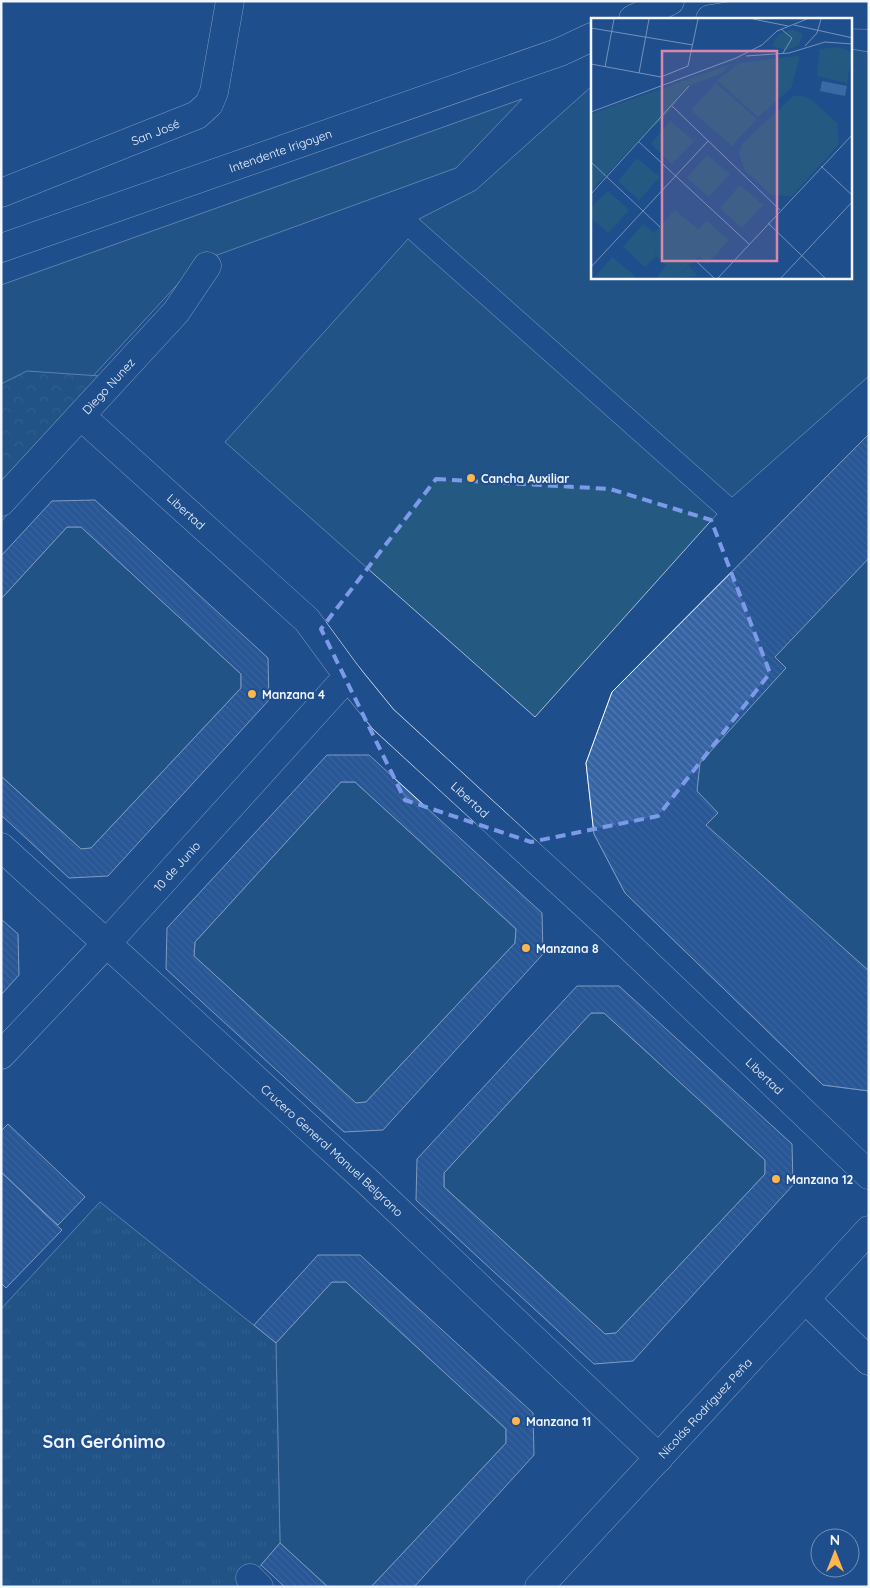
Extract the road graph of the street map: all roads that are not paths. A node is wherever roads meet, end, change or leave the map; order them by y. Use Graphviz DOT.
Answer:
graph roads {
  1 [pos="230,1"];
  2 [pos="670,1"];
  3 [pos="858,10"];
  4 [pos="635,18"];
  5 [pos="716,18"];
  6 [pos="591,37"];
  7 [pos="591,44"];
  8 [pos="560,52"];
  9 [pos="1,193"];
  10 [pos="1,248"];
  11 [pos="207,266"];
  12 [pos="81,416"];
  13 [pos="1,502"];
  14 [pos="348,676"];
  15 [pos="1,847"];
  16 [pos="106,944"];
  17 [pos="1,1055"];
  18 [pos="869,1175"];
  19 [pos="869,1230"];
  20 [pos="805,1299"];
  21 [pos="869,1361"];
  22 [pos="659,1458"];
  23 [pos="539,1587"];
  1 -- 9 [label="street, San José"];
  2 -- 4 [label="street"];
  3 -- 5 [label="street"];
  6 -- 8 [label="street, Intendente Irigoyen"];
  7 -- 8 [label="street, Intendente Irigoyen"];
  8 -- 10 [label="street, Intendente Irigoyen"];
  11 -- 12 [label="street, Diego Nunez"];
  12 -- 13 [label="street, Diego Nunez"];
  12 -- 14 [label="street, Libertad"];
  14 -- 16 [label="street, 10 de Junio"];
  14 -- 18 [label="street, Libertad"];
  15 -- 16 [label="street, Crucero General Manuel Belgrano"];
  16 -- 17 [label="street, 10 de Junio"];
  16 -- 22 [label="street, Crucero General Manuel Belgrano"];
  19 -- 20 [label="street, Nicolás Rodríguez Peña"];
  20 -- 21 [label="street"];
  20 -- 22 [label="street, Nicolás Rodríguez Peña"];
  22 -- 23 [label="street, Nicolás Rodríguez Peña"];
}
